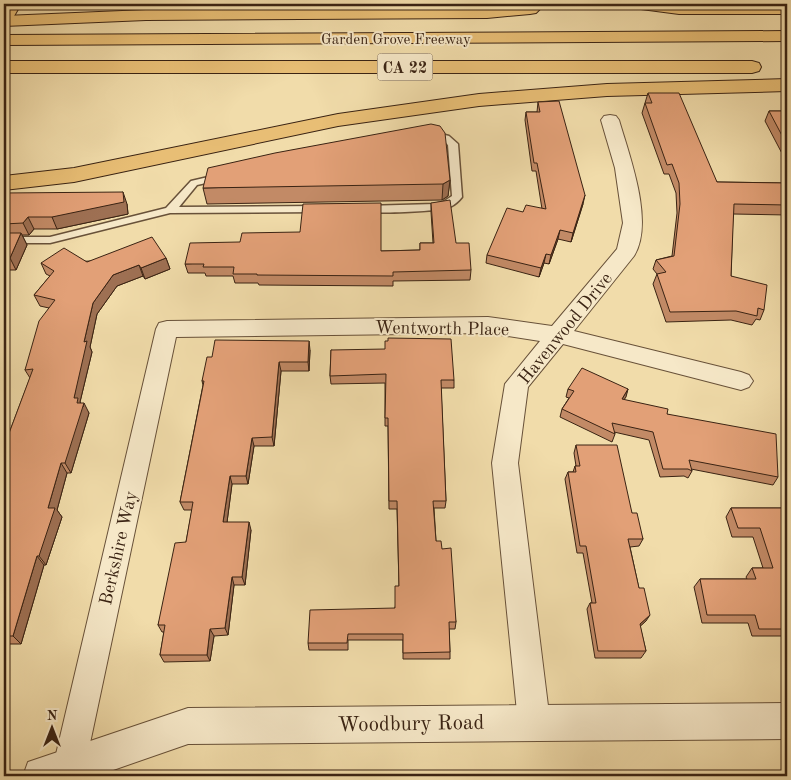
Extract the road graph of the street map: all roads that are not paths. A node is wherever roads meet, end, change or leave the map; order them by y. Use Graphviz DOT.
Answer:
graph roads {
  1 [pos="13,4"];
  2 [pos="537,4"];
  3 [pos="641,4"];
  4 [pos="787,9"];
  5 [pos="4,20"];
  6 [pos="787,36"];
  7 [pos="4,40"];
  8 [pos="4,67"];
  9 [pos="767,67"];
  10 [pos="787,85"];
  11 [pos="610,120"];
  12 [pos="419,134"];
  13 [pos="232,174"];
  14 [pos="4,183"];
  15 [pos="333,209"];
  16 [pos="353,209"];
  17 [pos="170,210"];
  18 [pos="4,240"];
  19 [pos="167,328"];
  20 [pos="558,334"];
  21 [pos="741,381"];
  22 [pos="787,721"];
  23 [pos="534,722"];
  24 [pos="56,772"];
  1 -- 5 [label="main road"];
  2 -- 5 [label="main road"];
  3 -- 4 [label="main road"];
  6 -- 7 [label="main road, Garden Grove Freeway / CA 22"];
  8 -- 9 [label="main road, Garden Grove Freeway / CA 22"];
  10 -- 14 [label="main road"];
  11 -- 20 [label="street, Havenwood Drive"];
  12 -- 16 [label="lane"];
  13 -- 17 [label="lane"];
  15 -- 17 [label="lane"];
  17 -- 18 [label="lane"];
  19 -- 20 [label="street, Wentworth Place"];
  19 -- 24 [label="street, Berkshire Way"];
  20 -- 21 [label="street, Wentworth Place"];
  20 -- 23 [label="street, Havenwood Drive"];
  22 -- 23 [label="street, Woodbury Road"];
  23 -- 24 [label="street, Woodbury Road"];
}
